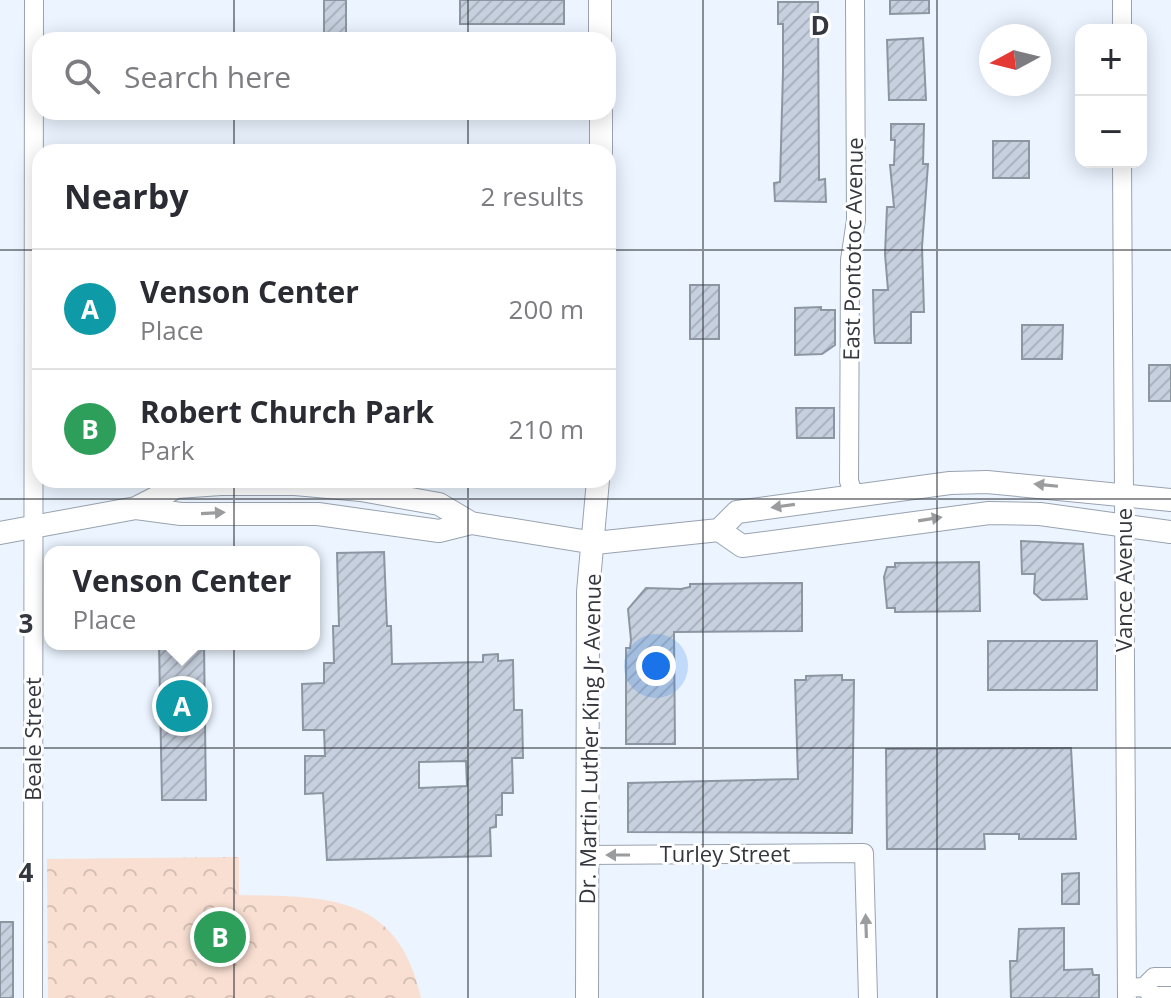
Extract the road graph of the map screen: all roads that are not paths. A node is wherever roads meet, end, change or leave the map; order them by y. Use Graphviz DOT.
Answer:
graph roads {
  1 [pos="34,0"];
  2 [pos="600,0"];
  3 [pos="855,0"];
  4 [pos="1122,0"];
  5 [pos="1122,24"];
  6 [pos="34,32"];
  7 [pos="600,32"];
  8 [pos="34,120"];
  9 [pos="601,120"];
  10 [pos="34,144"];
  11 [pos="601,144"];
  12 [pos="1122,168"];
  13 [pos="33,488"];
  14 [pos="175,488"];
  15 [pos="392,488"];
  16 [pos="598,488"];
  17 [pos="1123,493"];
  18 [pos="854,496"];
  19 [pos="1171,500"];
  20 [pos="136,508"];
  21 [pos="471,523"];
  22 [pos="1123,525"];
  23 [pos="33,527"];
  24 [pos="719,530"];
  25 [pos="1171,532"];
  26 [pos="0,533"];
  27 [pos="595,543"];
  28 [pos="586,855"];
  29 [pos="1171,977"];
  30 [pos="1132,991"];
  31 [pos="1171,996"];
  32 [pos="33,998"];
  33 [pos="587,998"];
  34 [pos="868,998"];
  1 -- 6 [label="street, Beale Street"];
  2 -- 7 [label="main road"];
  3 -- 18 [label="street, East Pontotoc Avenue"];
  4 -- 5 [label="street"];
  8 -- 10 [label="street, Beale Street"];
  9 -- 11 [label="main road"];
  12 -- 17 [label="street, Vance Avenue"];
  13 -- 23 [label="street, Beale Street"];
  14 -- 20 [label="main road"];
  15 -- 21 [label="main road"];
  16 -- 27 [label="main road, Dr. Martin Luther King Jr Avenue"];
  17 -- 18 [label="main road, one-way"];
  17 -- 19 [label="main road"];
  17 -- 22 [label="street, Vance Avenue"];
  18 -- 24 [label="main road, one-way"];
  20 -- 21 [label="main road, one-way"];
  20 -- 23 [label="main road"];
  21 -- 27 [label="main road"];
  24 -- 22 [label="main road, one-way"];
  22 -- 25 [label="main road"];
  22 -- 30 [label="street, Vance Avenue"];
  23 -- 26 [label="main road"];
  23 -- 32 [label="street, Beale Street"];
  24 -- 27 [label="main road"];
  27 -- 28 [label="main road, Dr. Martin Luther King Jr Avenue"];
  28 -- 33 [label="main road, Dr. Martin Luther King Jr Avenue"];
  34 -- 28 [label="street, Turley Street, one-way"];
  29 -- 30 [label="street"];
  30 -- 31 [label="street"];
}
